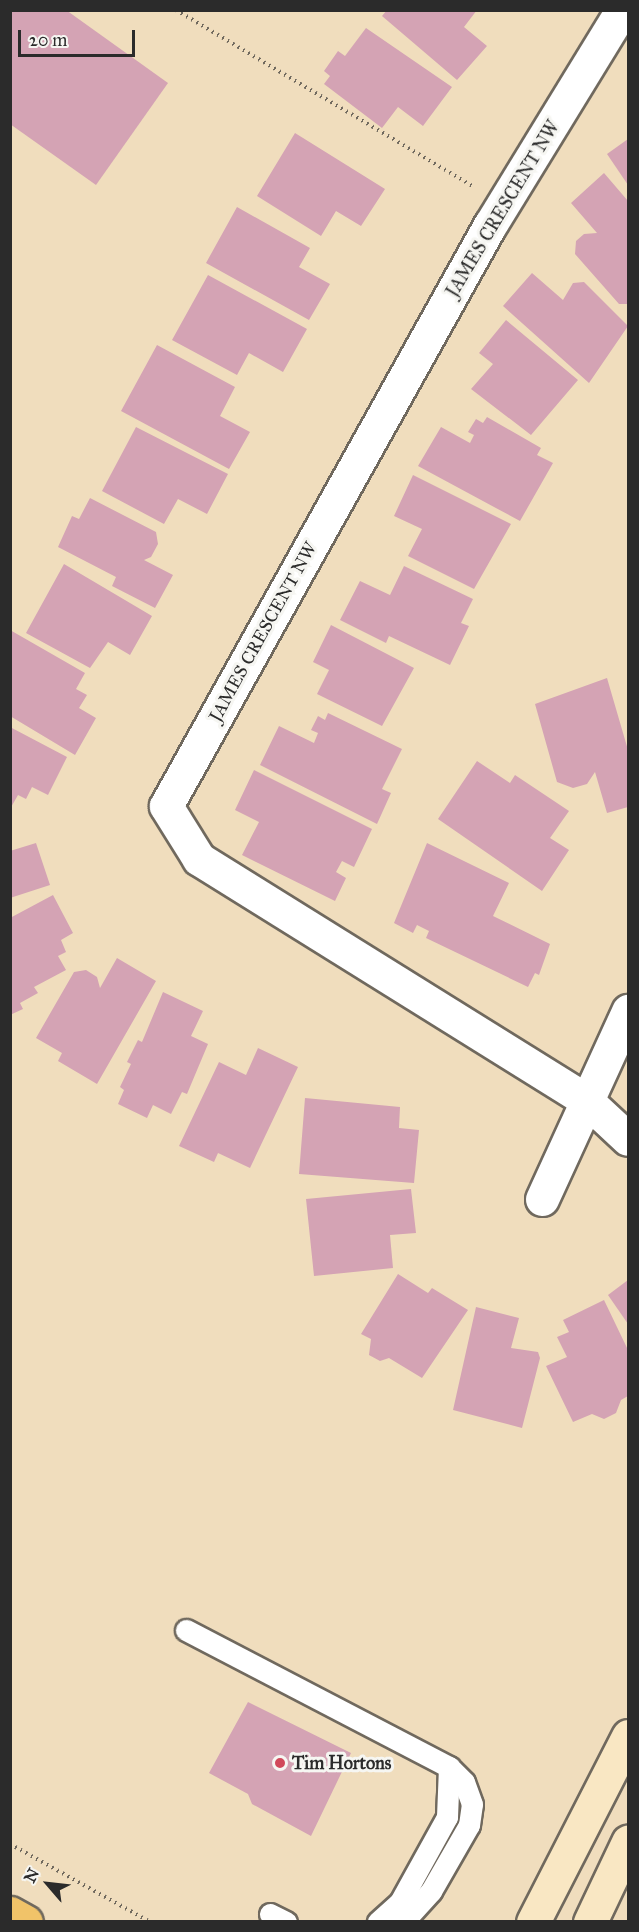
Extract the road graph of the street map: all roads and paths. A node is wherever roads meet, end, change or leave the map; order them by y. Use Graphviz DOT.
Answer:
graph roads {
  1 [pos="176,10"];
  2 [pos="622,10"];
  3 [pos="505,206"];
  4 [pos="628,1011"];
  5 [pos="586,1100"];
  6 [pos="628,1106"];
  7 [pos="628,1139"];
  8 [pos="542,1199"];
  9 [pos="186,1630"];
  10 [pos="628,1736"];
  11 [pos="449,1767"];
  12 [pos="628,1842"];
  13 [pos="10,1844"];
  14 [pos="10,1913"];
  15 [pos="26,1922"];
  16 [pos="150,1922"];
  17 [pos="378,1922"];
  18 [pos="403,1922"];
  19 [pos="533,1922"];
  20 [pos="590,1922"];
  1 -- 3 [label="path"];
  2 -- 3 [label="street, JAMES CRESCENT NW"];
  3 -- 5 [label="street, JAMES CRESCENT NW"];
  4 -- 5 [label="street"];
  5 -- 6 [label="street, JAMES CRESCENT NW"];
  5 -- 7 [label="street, JAMES CRESCENT NW"];
  5 -- 8 [label="street"];
  9 -- 11 [label="lane"];
  10 -- 19 [label="street"];
  11 -- 17 [label="lane"];
  11 -- 18 [label="lane"];
  12 -- 20 [label="street"];
  13 -- 16 [label="path"];
  14 -- 15 [label="main road"];
}
